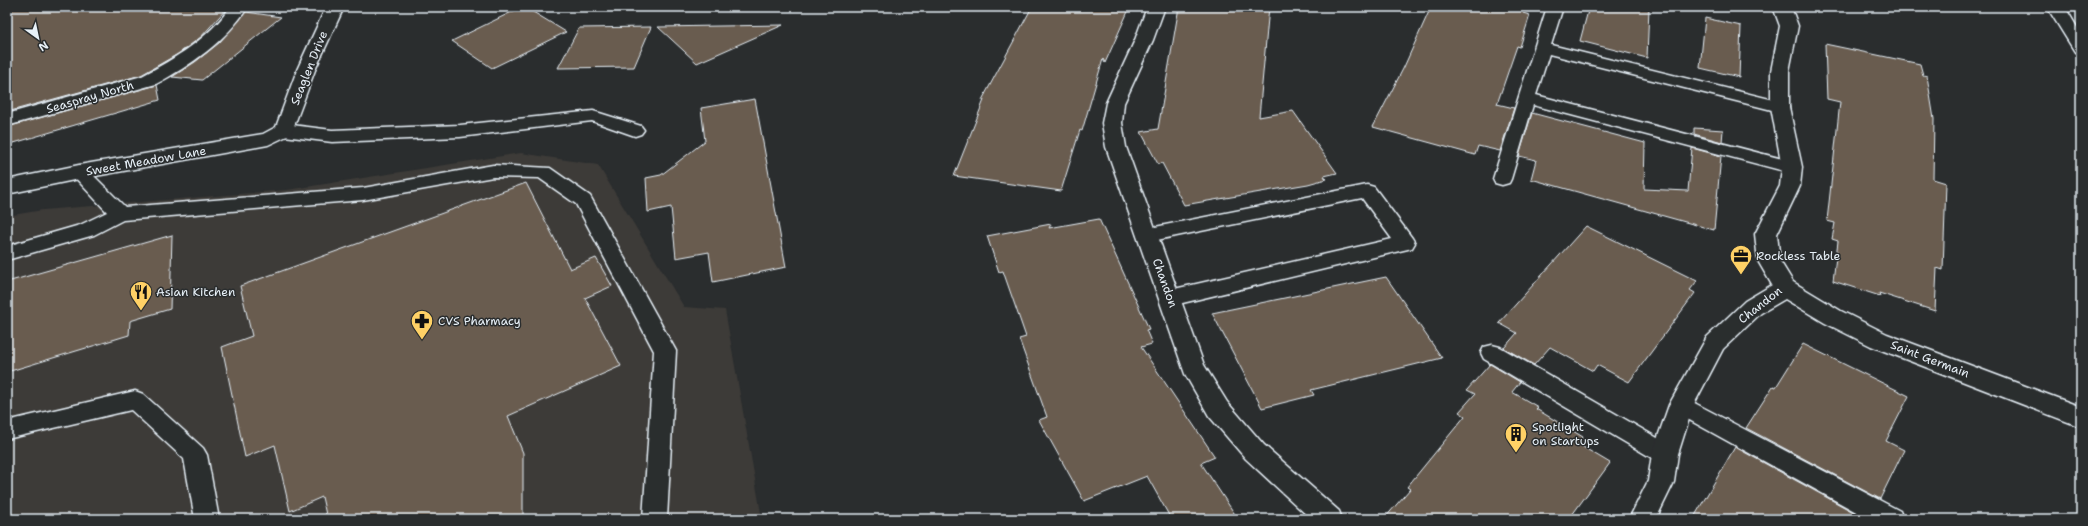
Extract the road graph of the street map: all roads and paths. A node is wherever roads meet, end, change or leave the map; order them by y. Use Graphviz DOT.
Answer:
graph roads {
  1 [pos="240,7"];
  2 [pos="335,7"];
  3 [pos="1156,7"];
  4 [pos="1555,7"];
  5 [pos="1782,7"];
  6 [pos="2056,7"];
  7 [pos="1542,48"];
  8 [pos="2081,48"];
  9 [pos="1527,98"];
  10 [pos="1780,107"];
  11 [pos="7,120"];
  12 [pos="284,130"];
  13 [pos="635,130"];
  14 [pos="1792,167"];
  15 [pos="79,172"];
  16 [pos="1502,179"];
  17 [pos="7,187"];
  18 [pos="120,214"];
  19 [pos="1146,235"];
  20 [pos="7,253"];
  21 [pos="1785,288"];
  22 [pos="1170,298"];
  23 [pos="1492,353"];
  24 [pos="1681,405"];
  25 [pos="2081,417"];
  26 [pos="7,430"];
  27 [pos="1665,454"];
  28 [pos="207,519"];
  29 [pos="655,519"];
  30 [pos="1329,519"];
  31 [pos="1642,519"];
  32 [pos="1891,519"];
  1 -- 11 [label="street, Seaspray North"];
  2 -- 12 [label="street, Seaglen Drive"];
  3 -- 19 [label="street, Chandon"];
  4 -- 7 [label="lane"];
  5 -- 10 [label="street, Chandon"];
  6 -- 8 [label="street"];
  7 -- 9 [label="lane"];
  7 -- 10 [label="lane"];
  9 -- 14 [label="lane"];
  9 -- 16 [label="lane"];
  10 -- 14 [label="street, Chandon"];
  12 -- 13 [label="lane"];
  12 -- 15 [label="street, Sweet Meadow Lane"];
  14 -- 21 [label="street, Chandon"];
  15 -- 17 [label="street, Sweet Meadow Lane"];
  15 -- 18 [label="lane"];
  18 -- 20 [label="lane"];
  18 -- 29 [label="lane"];
  19 -- 22 [label="street, Chandon"];
  19 -- 22 [label="lane"];
  21 -- 24 [label="street, Chandon"];
  21 -- 25 [label="street, Saint Germain"];
  22 -- 30 [label="street, Chandon"];
  23 -- 27 [label="lane"];
  24 -- 27 [label="street, Chandon"];
  24 -- 32 [label="lane"];
  26 -- 28 [label="lane"];
  27 -- 31 [label="street, Chandon"];
}
